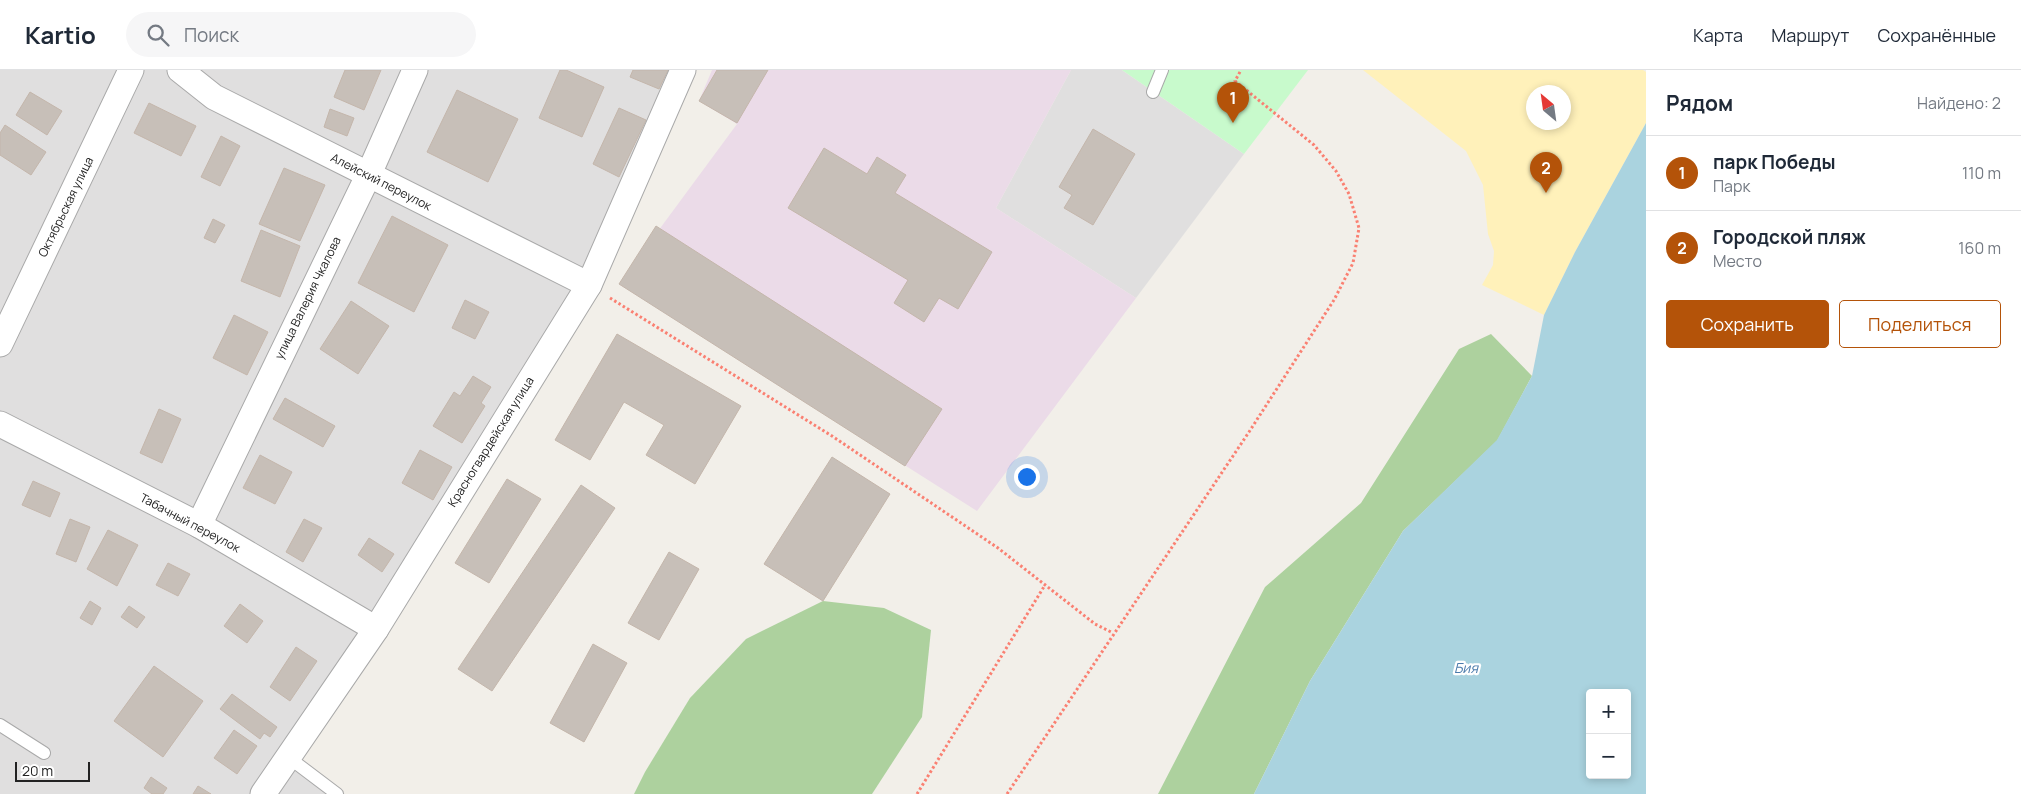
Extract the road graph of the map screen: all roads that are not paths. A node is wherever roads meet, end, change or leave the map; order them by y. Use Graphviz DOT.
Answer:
graph roads {
  1 [pos="131,70"];
  2 [pos="180,70"];
  3 [pos="415,70"];
  4 [pos="683,70"];
  5 [pos="1162,70"];
  6 [pos="1153,92"];
  7 [pos="368,176"];
  8 [pos="589,285"];
  9 [pos="0,344"];
  10 [pos="0,424"];
  11 [pos="199,525"];
  12 [pos="376,629"];
  13 [pos="0,725"];
  14 [pos="44,753"];
  15 [pos="288,757"];
  16 [pos="263,794"];
  17 [pos="337,794"];
  1 -- 9 [label="street, Октябрьская улица"];
  2 -- 7 [label="street, Алейский переулок"];
  3 -- 7 [label="street, улица Валерия Чкалова"];
  4 -- 8 [label="street, Красногвардейская улица"];
  5 -- 6 [label="lane"];
  7 -- 8 [label="street, Алейский переулок"];
  7 -- 11 [label="street, улица Валерия Чкалова"];
  8 -- 12 [label="street, Красногвардейская улица"];
  10 -- 11 [label="street, Табачный переулок"];
  11 -- 12 [label="street, Табачный переулок"];
  12 -- 15 [label="street, Красногвардейская улица"];
  13 -- 14 [label="lane"];
  15 -- 16 [label="street, Красногвардейская улица"];
  15 -- 17 [label="lane"];
}
